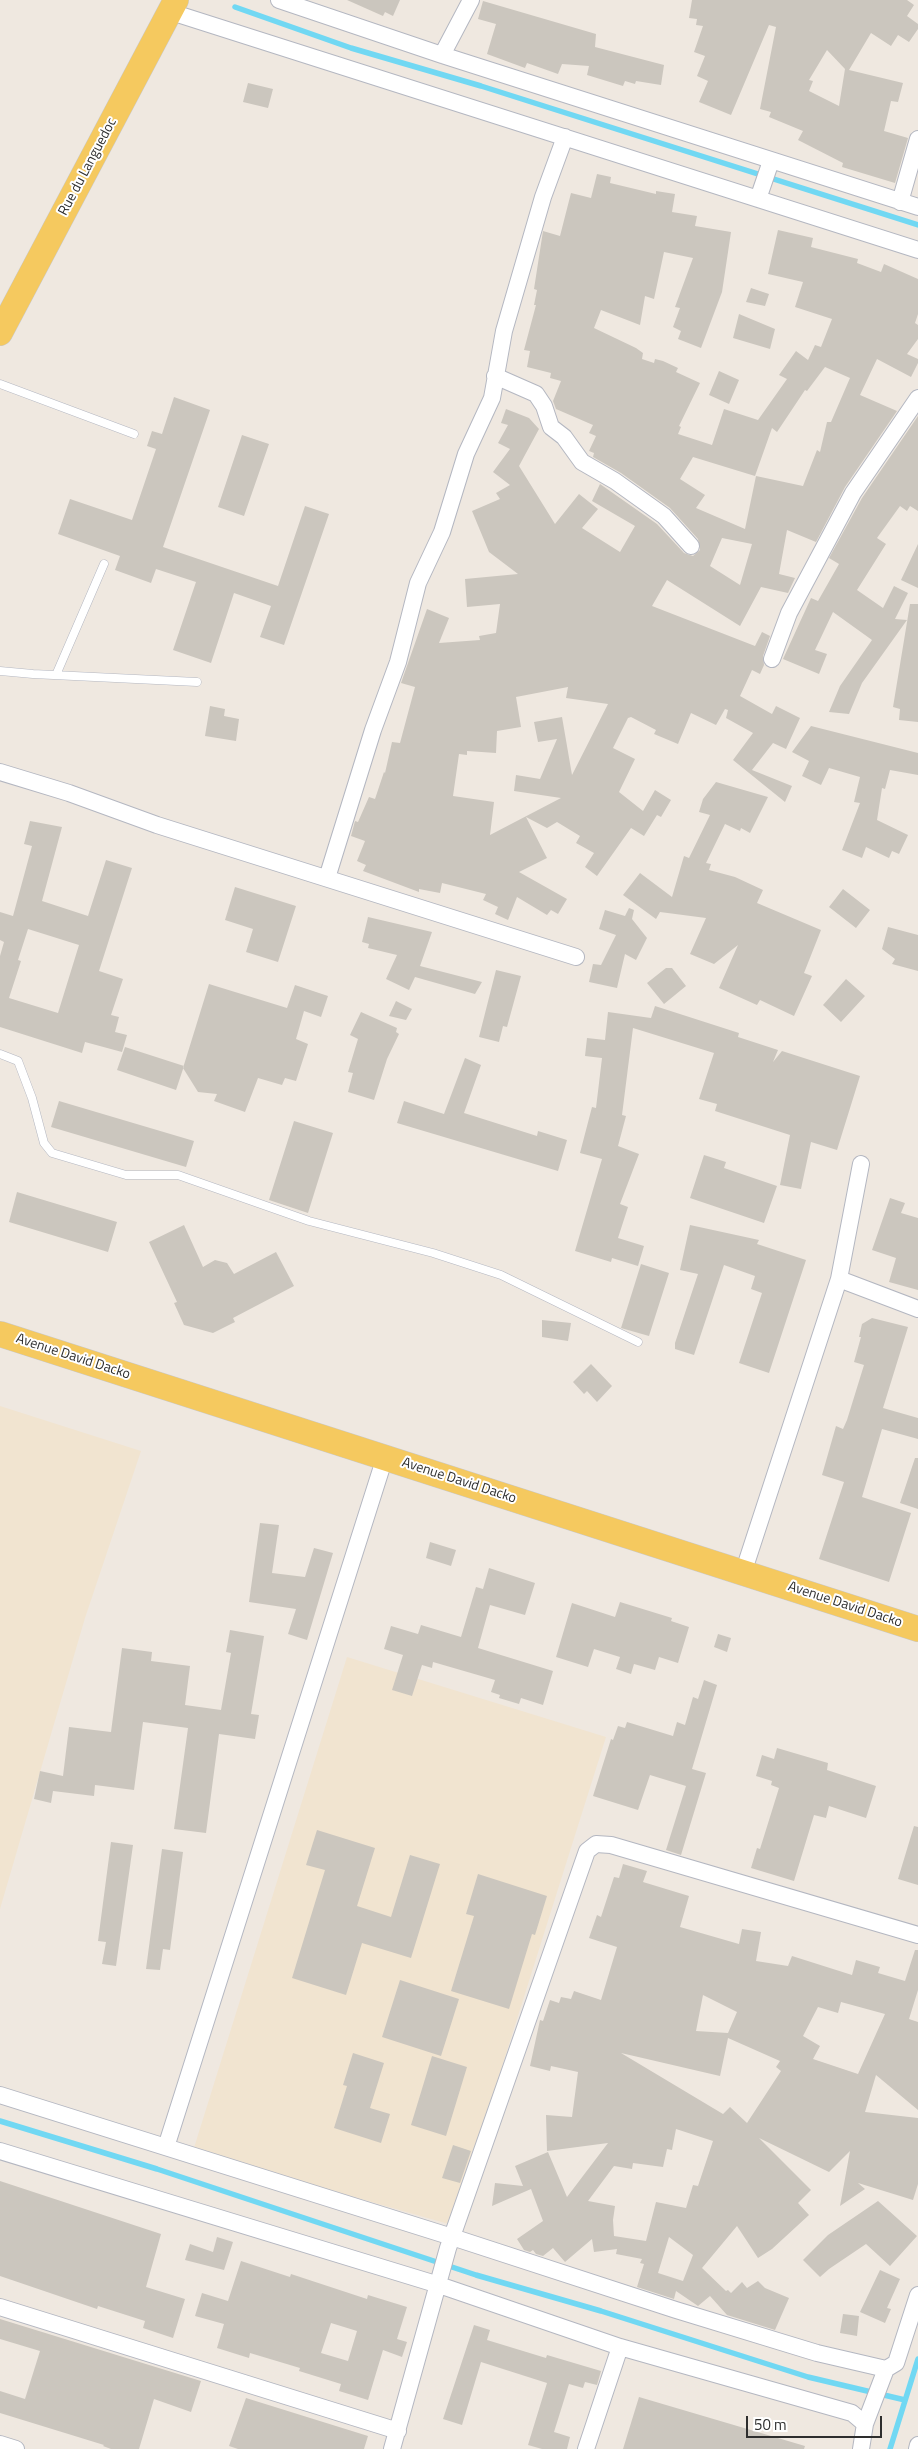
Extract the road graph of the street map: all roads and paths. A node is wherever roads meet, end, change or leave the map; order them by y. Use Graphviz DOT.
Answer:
graph roads {
  1 [pos="279,0"];
  2 [pos="471,0"];
  3 [pos="173,6"];
  4 [pos="442,55"];
  5 [pos="565,137"];
  6 [pos="918,139"];
  7 [pos="771,161"];
  8 [pos="758,199"];
  9 [pos="900,202"];
  10 [pos="918,207"];
  11 [pos="918,250"];
  12 [pos="0,333"];
  13 [pos="494,376"];
  14 [pos="0,384"];
  15 [pos="918,398"];
  16 [pos="134,434"];
  17 [pos="691,546"];
  18 [pos="104,564"];
  19 [pos="772,659"];
  20 [pos="0,670"];
  21 [pos="56,675"];
  22 [pos="197,682"];
  23 [pos="0,772"];
  24 [pos="327,878"];
  25 [pos="576,957"];
  26 [pos="0,1054"];
  27 [pos="861,1164"];
  28 [pos="839,1279"];
  29 [pos="918,1309"];
  30 [pos="0,1334"];
  31 [pos="638,1342"];
  32 [pos="385,1457"];
  33 [pos="743,1572"];
  34 [pos="918,1629"];
  35 [pos="918,1935"];
  36 [pos="0,2096"];
  37 [pos="166,2147"];
  38 [pos="0,2151"];
  39 [pos="450,2242"];
  40 [pos="440,2280"];
  41 [pos="918,2295"];
  42 [pos="0,2307"];
  43 [pos="620,2347"];
  44 [pos="886,2370"];
  45 [pos="865,2424"];
  46 [pos="398,2431"];
  47 [pos="0,2444"];
  48 [pos="16,2449"];
  49 [pos="392,2449"];
  50 [pos="586,2449"];
  51 [pos="861,2449"];
  1 -- 4 [label="street"];
  2 -- 4 [label="street"];
  3 -- 5 [label="street"];
  3 -- 12 [label="main road, Rue du Languedoc"];
  4 -- 7 [label="street"];
  5 -- 8 [label="street"];
  5 -- 13 [label="street"];
  6 -- 9 [label="street"];
  7 -- 8 [label="street"];
  7 -- 9 [label="street"];
  8 -- 11 [label="street"];
  9 -- 10 [label="street"];
  13 -- 17 [label="street"];
  13 -- 24 [label="street"];
  14 -- 16 [label="lane"];
  15 -- 19 [label="street"];
  18 -- 21 [label="lane"];
  20 -- 21 [label="lane"];
  21 -- 22 [label="lane"];
  23 -- 24 [label="street"];
  24 -- 25 [label="street"];
  26 -- 31 [label="lane"];
  27 -- 28 [label="street"];
  28 -- 29 [label="street"];
  28 -- 33 [label="street"];
  30 -- 32 [label="main road, Avenue David Dacko"];
  32 -- 33 [label="main road, Avenue David Dacko"];
  32 -- 37 [label="street"];
  33 -- 34 [label="main road, Avenue David Dacko"];
  35 -- 39 [label="street"];
  36 -- 37 [label="street"];
  37 -- 39 [label="street"];
  38 -- 40 [label="street"];
  39 -- 40 [label="street"];
  39 -- 44 [label="street"];
  40 -- 43 [label="street"];
  40 -- 46 [label="street"];
  41 -- 44 [label="street"];
  42 -- 46 [label="street"];
  43 -- 45 [label="street"];
  43 -- 50 [label="street"];
  44 -- 45 [label="street"];
  45 -- 51 [label="street"];
  46 -- 49 [label="street"];
  47 -- 48 [label="street"];
}
